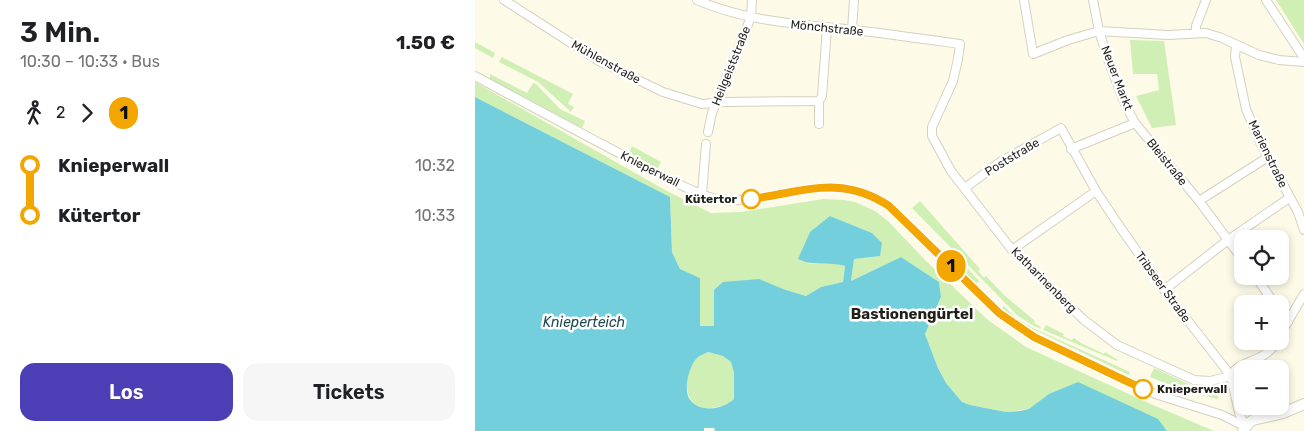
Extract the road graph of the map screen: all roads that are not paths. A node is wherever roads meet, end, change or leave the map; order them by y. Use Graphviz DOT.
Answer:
graph roads {
  1 [pos="504,0"];
  2 [pos="697,0"];
  3 [pos="752,0"];
  4 [pos="854,0"];
  5 [pos="1024,0"];
  6 [pos="1093,0"];
  7 [pos="1206,0"];
  8 [pos="1266,0"];
  9 [pos="751,17"];
  10 [pos="827,28"];
  11 [pos="853,30"];
  12 [pos="1099,31"];
  13 [pos="1196,33"];
  14 [pos="960,44"];
  15 [pos="1236,46"];
  16 [pos="1304,60"];
  17 [pos="475,76"];
  18 [pos="819,101"];
  19 [pos="717,102"];
  20 [pos="1135,123"];
  21 [pos="819,124"];
  22 [pos="708,132"];
  23 [pos="706,144"];
  24 [pos="1071,149"];
  25 [pos="1268,157"];
  26 [pos="965,188"];
  27 [pos="1096,191"];
  28 [pos="702,194"];
  29 [pos="1289,198"];
  30 [pos="1199,201"];
  31 [pos="1304,230"];
  32 [pos="1228,240"];
  33 [pos="1234,248"];
  34 [pos="1012,250"];
  35 [pos="1164,290"];
  36 [pos="1304,294"];
  37 [pos="1289,320"];
  38 [pos="1271,350"];
  39 [pos="1231,376"];
  40 [pos="1304,404"];
  41 [pos="1245,429"];
  1 -- 19 [label="street, Mühlenstraße"];
  2 -- 9 [label="street, Mönchstraße"];
  3 -- 9 [label="street, Heilgeiststraße"];
  4 -- 11 [label="street"];
  5 -- 12 [label="street, Neuer Markt"];
  6 -- 12 [label="street"];
  7 -- 13 [label="street"];
  8 -- 16 [label="street"];
  9 -- 10 [label="street, Mönchstraße"];
  9 -- 19 [label="street, Heilgeiststraße"];
  10 -- 11 [label="street, Mönchstraße"];
  10 -- 18 [label="street"];
  11 -- 14 [label="street, Mönchstraße"];
  12 -- 13 [label="street, Neuer Markt"];
  12 -- 20 [label="street, Neuer Markt"];
  13 -- 15 [label="street, Neuer Markt"];
  14 -- 26 [label="street, Katharinenberg"];
  15 -- 16 [label="street, Neuer Markt"];
  15 -- 25 [label="street, Marienstraße"];
  17 -- 28 [label="street, Knieperwall"];
  18 -- 19 [label="street, Mühlenstraße"];
  18 -- 21 [label="street"];
  19 -- 22 [label="street, Heilgeiststraße"];
  20 -- 24 [label="street, Neuer Markt"];
  20 -- 30 [label="street, Bleistraße"];
  23 -- 28 [label="street"];
  24 -- 26 [label="street, Poststraße"];
  24 -- 27 [label="street, Tribseer Straße"];
  25 -- 29 [label="street, Marienstraße"];
  25 -- 30 [label="street"];
  26 -- 34 [label="street, Katharinenberg"];
  27 -- 34 [label="street"];
  27 -- 35 [label="street, Tribseer Straße"];
  28 -- 41 [label="street, Knieperwall"];
  29 -- 31 [label="street, Marienstraße"];
  29 -- 32 [label="street"];
  30 -- 32 [label="street, Bleistraße"];
  32 -- 33 [label="street, Bleistraße"];
  32 -- 35 [label="street"];
  34 -- 39 [label="street, Katharinenberg"];
  35 -- 39 [label="street, Tribseer Straße"];
  36 -- 37 [label="street"];
  38 -- 39 [label="street"];
  39 -- 41 [label="street, Tribseer Straße"];
  40 -- 41 [label="main road"];
}
